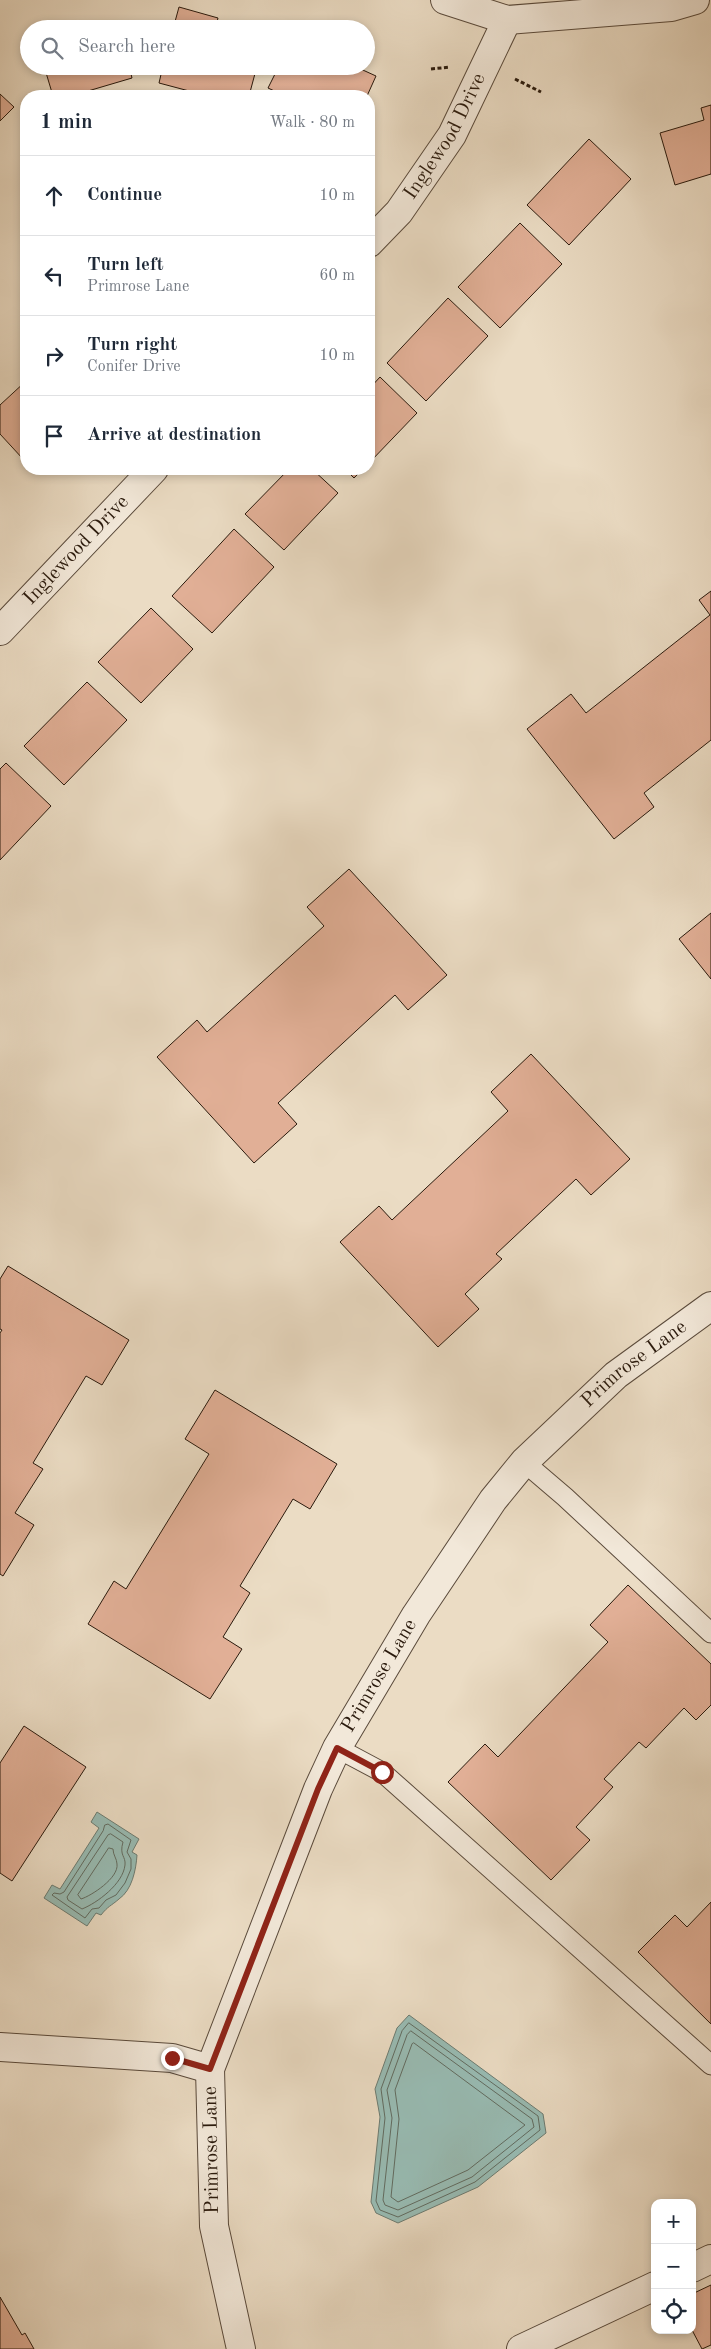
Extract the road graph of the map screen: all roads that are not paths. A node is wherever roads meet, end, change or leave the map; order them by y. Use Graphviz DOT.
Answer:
graph roads {
  1 [pos="445,0"];
  2 [pos="695,0"];
  3 [pos="507,20"];
  4 [pos="375,237"];
  5 [pos="148,475"];
  6 [pos="0,631"];
  7 [pos="711,1306"];
  8 [pos="524,1462"];
  9 [pos="711,1633"];
  10 [pos="337,1748"];
  11 [pos="0,2047"];
  12 [pos="711,2065"];
  13 [pos="210,2069"];
  14 [pos="711,2259"];
  15 [pos="696,2266"];
  16 [pos="651,2288"];
  17 [pos="241,2349"];
  18 [pos="521,2349"];
  1 -- 3 [label="street"];
  2 -- 3 [label="street"];
  3 -- 4 [label="street, Inglewood Drive"];
  5 -- 6 [label="street, Inglewood Drive"];
  7 -- 8 [label="street, Primrose Lane"];
  8 -- 9 [label="lane"];
  8 -- 10 [label="street, Primrose Lane"];
  10 -- 12 [label="lane"];
  10 -- 13 [label="street, Primrose Lane"];
  11 -- 13 [label="street"];
  13 -- 17 [label="street, Primrose Lane"];
  14 -- 15 [label="street"];
  16 -- 18 [label="street"];
}
